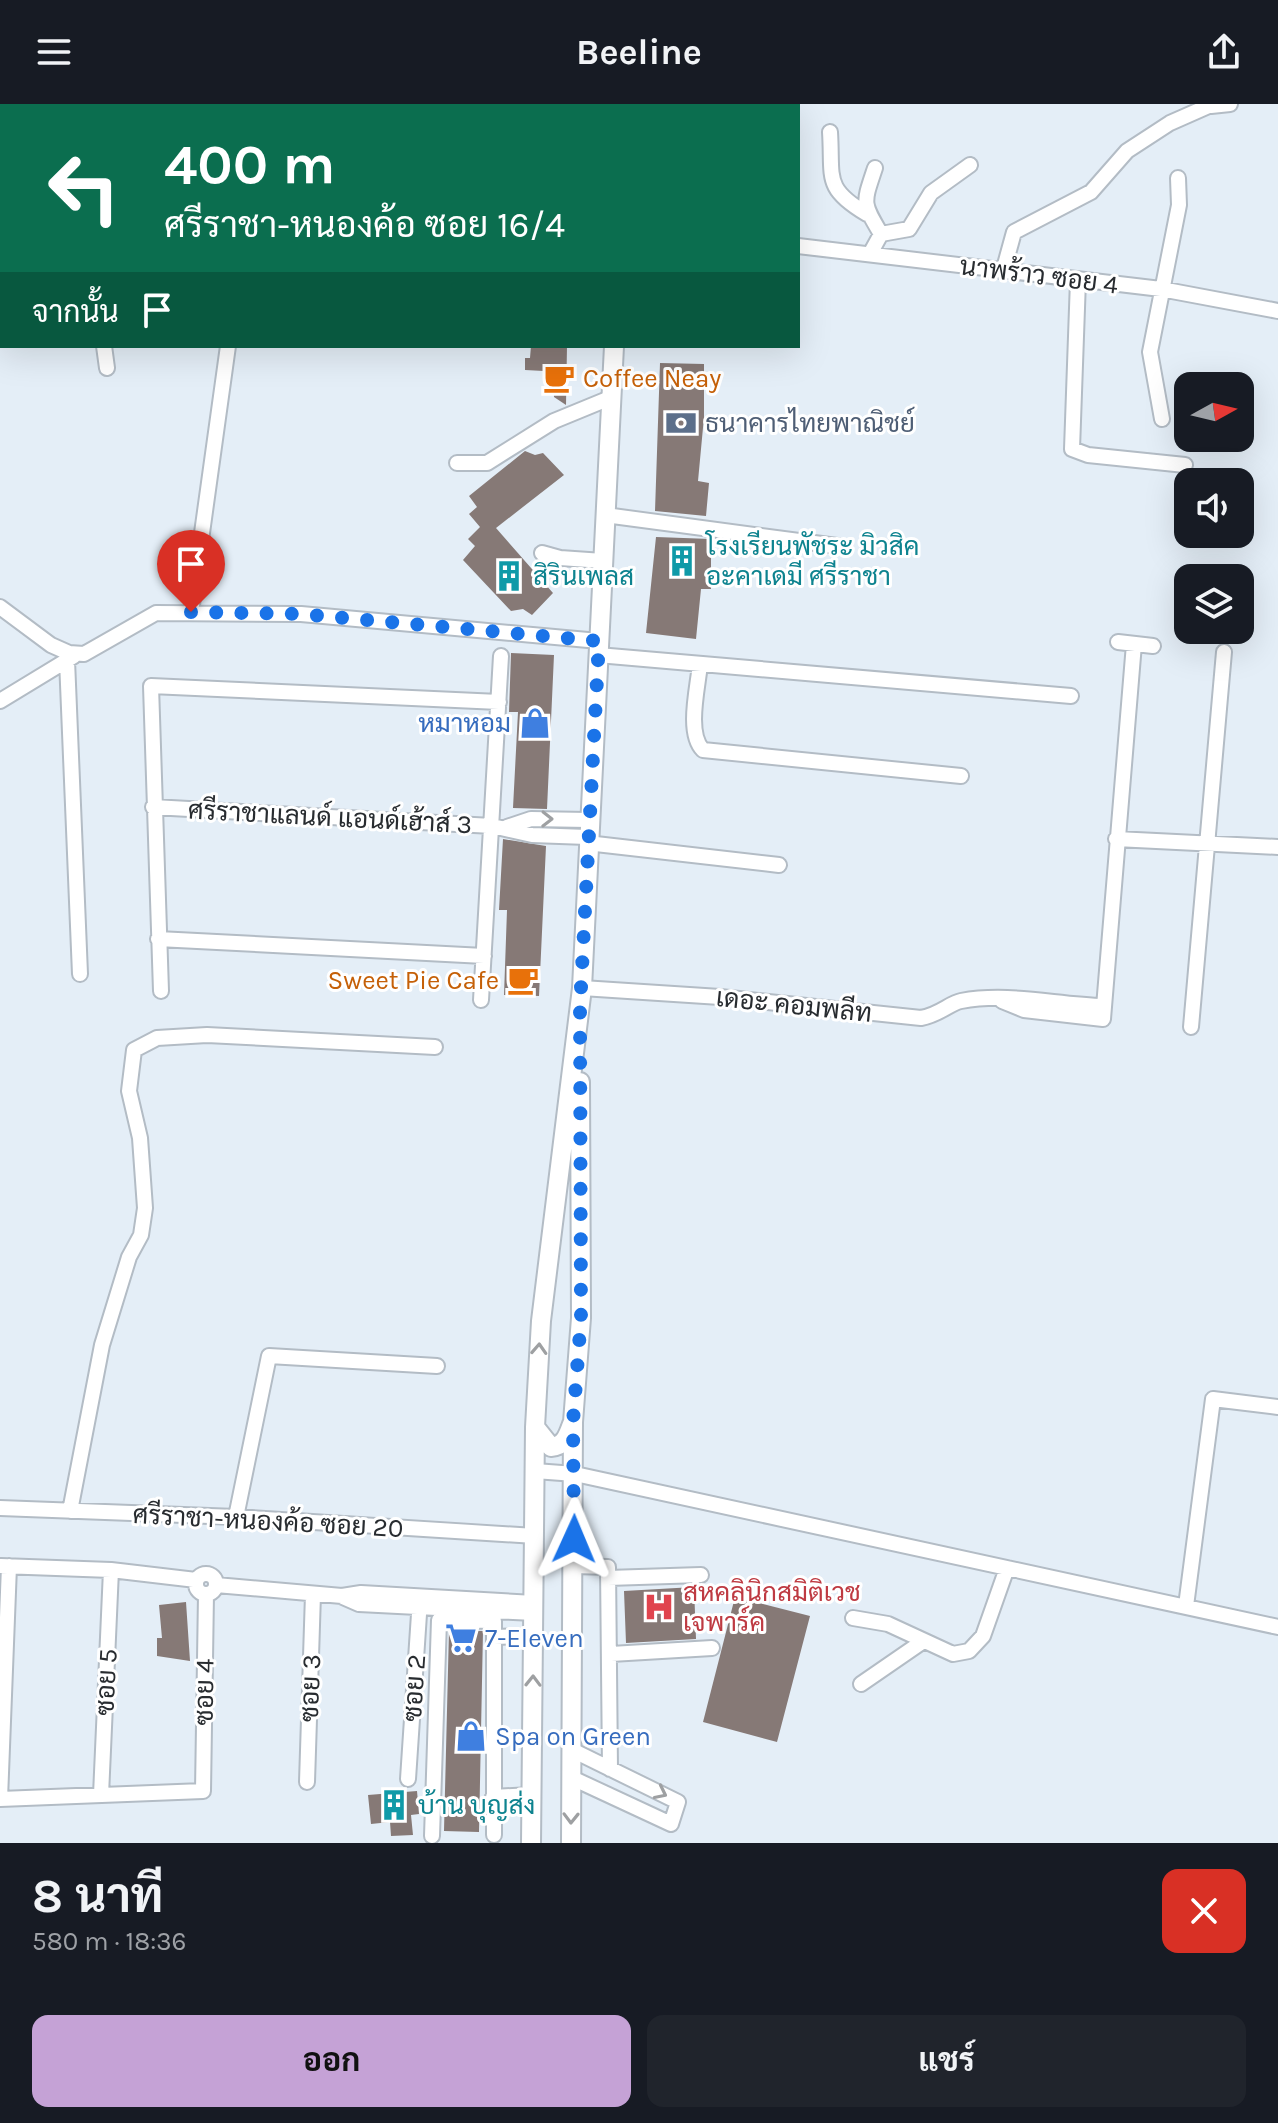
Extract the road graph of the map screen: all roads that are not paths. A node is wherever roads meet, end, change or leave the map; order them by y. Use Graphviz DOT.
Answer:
graph roads {
  1 [pos="1230,104"];
  2 [pos="1212,105"];
  3 [pos="830,132"];
  4 [pos="970,165"];
  5 [pos="875,168"];
  6 [pos="1178,178"];
  7 [pos="867,214"];
  8 [pos="881,234"];
  9 [pos="800,246"];
  10 [pos="870,254"];
  11 [pos="1003,272"];
  12 [pos="1078,280"];
  13 [pos="1161,289"];
  14 [pos="1278,311"];
  15 [pos="104,348"];
  16 [pos="228,348"];
  17 [pos="614,348"];
  18 [pos="107,368"];
  19 [pos="610,398"];
  20 [pos="1162,419"];
  21 [pos="457,463"];
  22 [pos="1185,465"];
  23 [pos="605,515"];
  24 [pos="837,546"];
  25 [pos="542,553"];
  26 [pos="603,561"];
  27 [pos="0,607"];
  28 [pos="191,612"];
  29 [pos="1118,642"];
  30 [pos="1134,644"];
  31 [pos="1153,646"];
  32 [pos="598,648"];
  33 [pos="1224,652"];
  34 [pos="501,656"];
  35 [pos="72,657"];
  36 [pos="700,664"];
  37 [pos="1071,696"];
  38 [pos="0,701"];
  39 [pos="499,702"];
  40 [pos="961,776"];
  41 [pos="153,807"];
  42 [pos="500,827"];
  43 [pos="588,834"];
  44 [pos="1116,839"];
  45 [pos="1206,844"];
  46 [pos="1278,847"];
  47 [pos="779,865"];
  48 [pos="158,939"];
  49 [pos="484,956"];
  50 [pos="80,974"];
  51 [pos="582,988"];
  52 [pos="161,991"];
  53 [pos="481,1000"];
  54 [pos="580,1008"];
  55 [pos="1191,1027"];
  56 [pos="435,1047"];
  57 [pos="437,1366"];
  58 [pos="1278,1407"];
  59 [pos="573,1422"];
  60 [pos="535,1427"];
  61 [pos="535,1471"];
  62 [pos="575,1474"];
  63 [pos="0,1508"];
  64 [pos="70,1511"];
  65 [pos="236,1517"];
  66 [pos="535,1536"];
  67 [pos="4,1566"];
  68 [pos="574,1566"];
  69 [pos="1007,1568"];
  70 [pos="111,1570"];
  71 [pos="701,1575"];
  72 [pos="608,1578"];
  73 [pos="211,1590"];
  74 [pos="313,1594"];
  75 [pos="420,1602"];
  76 [pos="1186,1606"];
  77 [pos="534,1608"];
  78 [pos="853,1618"];
  79 [pos="1278,1627"];
  80 [pos="534,1636"];
  81 [pos="494,1637"];
  82 [pos="922,1642"];
  83 [pos="711,1653"];
  84 [pos="611,1658"];
  85 [pos="861,1684"];
  86 [pos="572,1750"];
  87 [pos="610,1769"];
  88 [pos="572,1778"];
  89 [pos="408,1779"];
  90 [pos="307,1782"];
  91 [pos="101,1795"];
  92 [pos="531,1795"];
  93 [pos="493,1797"];
  94 [pos="0,1799"];
  95 [pos="494,1835"];
  96 [pos="432,1836"];
  97 [pos="531,1843"];
  98 [pos="571,1843"];
  1 -- 2 [label="street"];
  2 -- 11 [label="street"];
  3 -- 7 [label="street"];
  4 -- 8 [label="street"];
  5 -- 7 [label="street"];
  6 -- 13 [label="street"];
  7 -- 8 [label="street"];
  8 -- 10 [label="street"];
  9 -- 10 [label="street, นาพร้าว ซอย 4"];
  10 -- 11 [label="street, นาพร้าว ซอย 4"];
  11 -- 12 [label="street, นาพร้าว ซอย 4"];
  12 -- 13 [label="street, นาพร้าว ซอย 4"];
  12 -- 22 [label="street"];
  13 -- 14 [label="street, นาพร้าว ซอย 4"];
  13 -- 20 [label="street"];
  15 -- 18 [label="street"];
  16 -- 28 [label="street"];
  17 -- 19 [label="main road"];
  19 -- 21 [label="street"];
  19 -- 23 [label="main road"];
  23 -- 24 [label="street"];
  23 -- 26 [label="main road"];
  25 -- 26 [label="street"];
  26 -- 32 [label="main road"];
  27 -- 35 [label="street"];
  28 -- 32 [label="street"];
  28 -- 35 [label="street"];
  29 -- 30 [label="street"];
  30 -- 31 [label="street"];
  30 -- 44 [label="street"];
  32 -- 36 [label="street"];
  32 -- 43 [label="main road"];
  33 -- 45 [label="street"];
  34 -- 39 [label="street"];
  35 -- 38 [label="street"];
  35 -- 50 [label="street"];
  36 -- 37 [label="street"];
  36 -- 40 [label="street"];
  39 -- 41 [label="street"];
  39 -- 42 [label="street"];
  41 -- 42 [label="street, ศรีราชาแลนด์ แอนด์เฮ้าส์ 3"];
  41 -- 48 [label="street"];
  42 -- 43 [label="street, ศรีราชาแลนด์ แอนด์เฮ้าส์ 3"];
  42 -- 49 [label="street"];
  43 -- 47 [label="street, ศรีราชาแลนด์ แอนด์เฮ้าส์ 3"];
  43 -- 51 [label="main road"];
  44 -- 45 [label="street"];
  44 -- 51 [label="street, เดอะ คอมพลีท"];
  45 -- 46 [label="street"];
  45 -- 55 [label="street"];
  48 -- 49 [label="street"];
  48 -- 52 [label="street"];
  49 -- 53 [label="street"];
  51 -- 54 [label="main road"];
  54 -- 59 [label="main road"];
  60 -- 54 [label="main road, one-way"];
  56 -- 64 [label="street"];
  57 -- 65 [label="street"];
  58 -- 76 [label="street"];
  59 -- 60 [label="main road"];
  59 -- 62 [label="main road"];
  60 -- 61 [label="main road"];
  61 -- 62 [label="street"];
  61 -- 66 [label="main road"];
  62 -- 68 [label="main road"];
  62 -- 69 [label="street"];
  63 -- 64 [label="street, ศรีราชา-หนองค้อ ซอย 20"];
  64 -- 65 [label="street, ศรีราชา-หนองค้อ ซอย 20"];
  65 -- 66 [label="street, ศรีราชา-หนองค้อ ซอย 20"];
  66 -- 77 [label="main road"];
  67 -- 70 [label="street"];
  67 -- 94 [label="street"];
  68 -- 72 [label="street"];
  68 -- 86 [label="main road"];
  69 -- 76 [label="street"];
  69 -- 82 [label="street"];
  70 -- 73 [label="street"];
  70 -- 91 [label="street, ซอย 5"];
  71 -- 72 [label="street"];
  72 -- 84 [label="street"];
  73 -- 74 [label="street"];
  73 -- 91 [label="street, ซอย 4"];
  74 -- 75 [label="street"];
  74 -- 90 [label="street, ซอย 3"];
  75 -- 77 [label="street"];
  75 -- 89 [label="street, ซอย 2"];
  76 -- 79 [label="street"];
  77 -- 80 [label="main road"];
  78 -- 82 [label="street"];
  80 -- 81 [label="street"];
  92 -- 80 [label="main road, one-way"];
  81 -- 93 [label="street"];
  81 -- 96 [label="street"];
  82 -- 85 [label="street"];
  83 -- 84 [label="street"];
  84 -- 87 [label="street"];
  86 -- 87 [label="street"];
  86 -- 88 [label="main road"];
  87 -- 88 [label="street, one-way"];
  88 -- 98 [label="main road, one-way"];
  91 -- 94 [label="street"];
  92 -- 93 [label="street"];
  92 -- 97 [label="main road"];
  93 -- 95 [label="street"];
}
